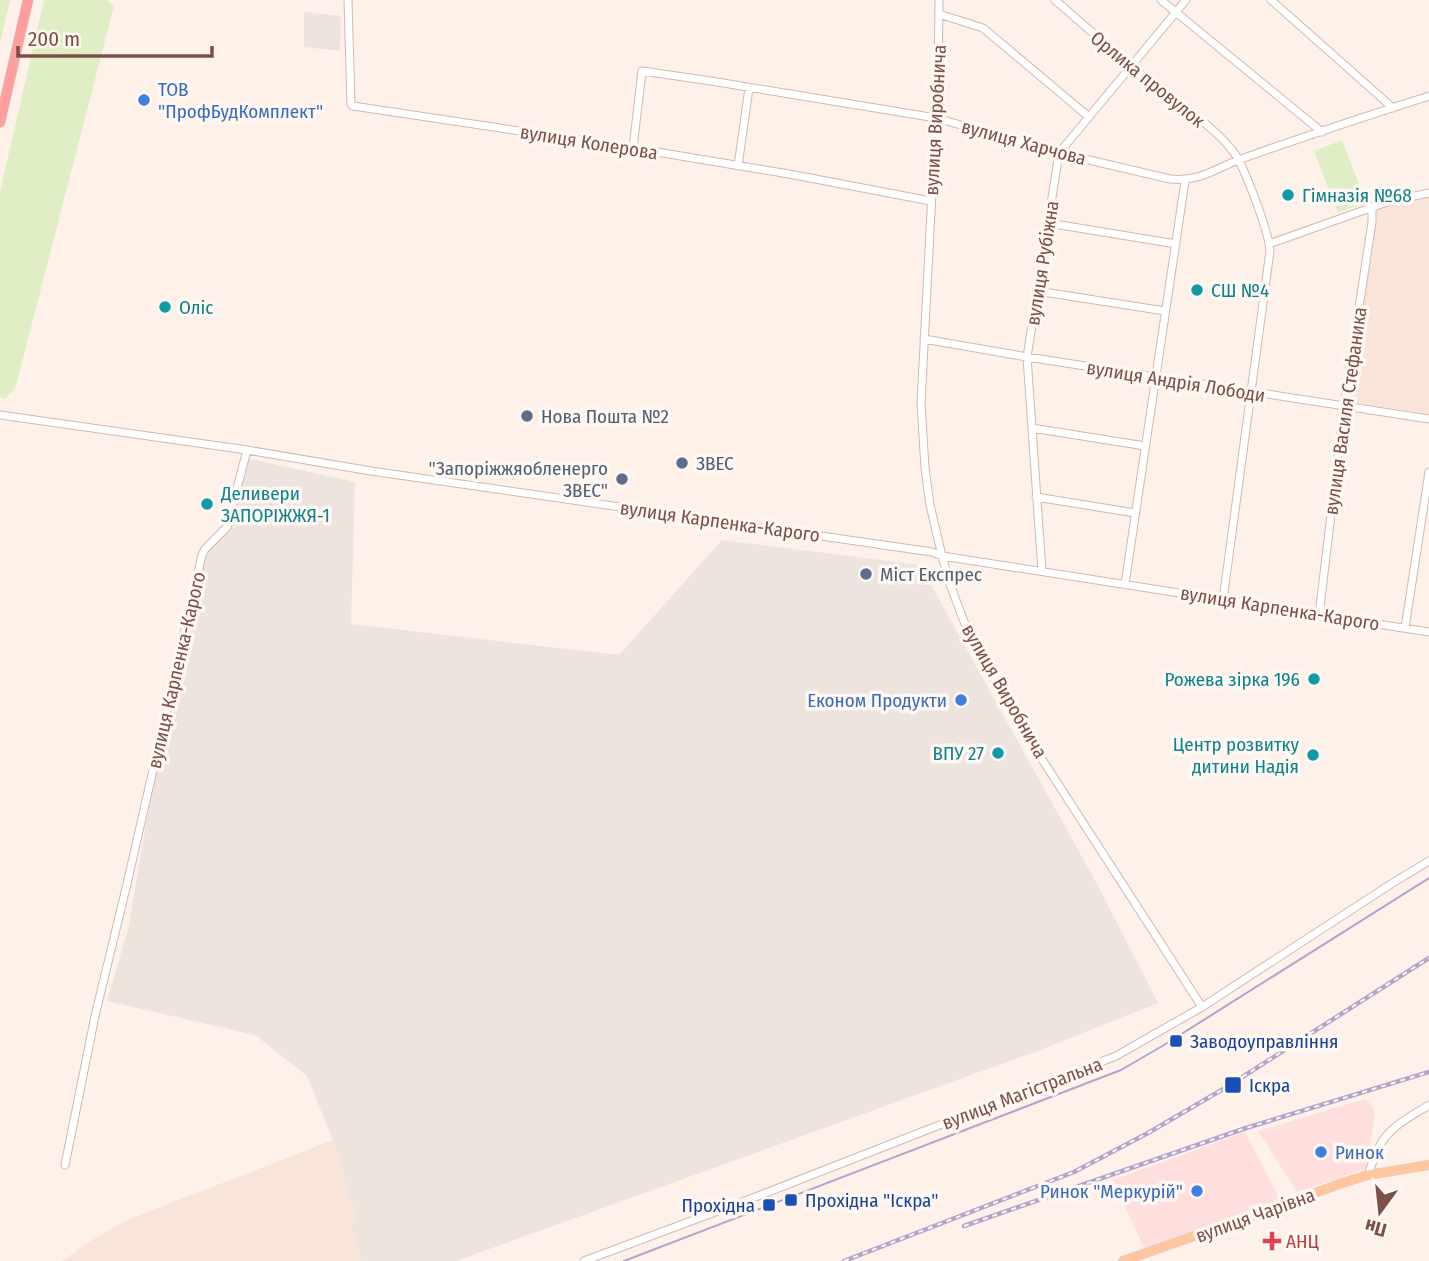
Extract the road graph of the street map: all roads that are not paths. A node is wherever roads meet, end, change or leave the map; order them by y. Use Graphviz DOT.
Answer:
graph roads {
  1 [pos="28,0"];
  2 [pos="348,0"];
  3 [pos="939,0"];
  4 [pos="1055,0"];
  5 [pos="1161,0"];
  6 [pos="1186,0"];
  7 [pos="1271,0"];
  8 [pos="1175,13"];
  9 [pos="939,14"];
  10 [pos="1131,66"];
  11 [pos="749,88"];
  12 [pos="1429,96"];
  13 [pos="1393,108"];
  14 [pos="1089,117"];
  15 [pos="936,118"];
  16 [pos="0,122"];
  17 [pos="1322,132"];
  18 [pos="634,148"];
  19 [pos="1059,153"];
  20 [pos="1239,160"];
  21 [pos="738,166"];
  22 [pos="1185,181"];
  23 [pos="1429,193"];
  24 [pos="931,201"];
  25 [pos="1372,206"];
  26 [pos="1048,223"];
  27 [pos="1176,244"];
  28 [pos="1269,244"];
  29 [pos="1037,291"];
  30 [pos="1165,311"];
  31 [pos="924,339"];
  32 [pos="1027,357"];
  33 [pos="1155,377"];
  34 [pos="1251,392"];
  35 [pos="1345,406"];
  36 [pos="0,415"];
  37 [pos="1429,419"];
  38 [pos="1032,428"];
  39 [pos="1145,446"];
  40 [pos="247,450"];
  41 [pos="1429,472"];
  42 [pos="1036,497"];
  43 [pos="1135,513"];
  44 [pos="942,556"];
  45 [pos="1042,571"];
  46 [pos="1125,584"];
  47 [pos="1223,600"];
  48 [pos="1319,615"];
  49 [pos="1405,628"];
  50 [pos="1429,632"];
  51 [pos="1429,861"];
  52 [pos="1202,1007"];
  53 [pos="1429,1105"];
  54 [pos="65,1165"];
  55 [pos="1429,1165"];
  56 [pos="1368,1175"];
  57 [pos="583,1261"];
  58 [pos="1123,1261"];
  1 -- 16 [label="highway"];
  2 -- 18 [label="street, вулиця Колерова"];
  3 -- 9 [label="street, вулиця Виробнича"];
  4 -- 10 [label="street, Орлика провулок"];
  5 -- 8 [label="street"];
  6 -- 8 [label="street"];
  7 -- 13 [label="street"];
  8 -- 10 [label="street"];
  8 -- 17 [label="street"];
  9 -- 14 [label="street"];
  9 -- 15 [label="street, вулиця Виробнича"];
  10 -- 14 [label="street"];
  10 -- 20 [label="street, Орлика провулок"];
  11 -- 15 [label="street, вулиця Харчова"];
  11 -- 18 [label="street, вулиця Харчова"];
  11 -- 21 [label="street"];
  12 -- 13 [label="street"];
  13 -- 17 [label="street"];
  14 -- 19 [label="street"];
  15 -- 19 [label="street, вулиця Харчова"];
  15 -- 24 [label="street, вулиця Виробнича"];
  17 -- 20 [label="street"];
  18 -- 21 [label="street, вулиця Колерова"];
  19 -- 22 [label="street, вулиця Харчова"];
  19 -- 26 [label="street, вулиця Рубіжна"];
  20 -- 22 [label="street"];
  20 -- 28 [label="street"];
  21 -- 24 [label="street, вулиця Колерова"];
  22 -- 27 [label="street"];
  23 -- 25 [label="street"];
  24 -- 31 [label="street, вулиця Виробнича"];
  25 -- 28 [label="street"];
  25 -- 35 [label="street, вулиця Василя Стефаника"];
  26 -- 27 [label="street"];
  26 -- 29 [label="street, вулиця Рубіжна"];
  27 -- 30 [label="street"];
  28 -- 34 [label="street"];
  29 -- 30 [label="street"];
  29 -- 32 [label="street, вулиця Рубіжна"];
  30 -- 33 [label="street"];
  31 -- 32 [label="street, вулиця Андрія Лободи"];
  31 -- 44 [label="street, вулиця Виробнича"];
  32 -- 33 [label="street, вулиця Андрія Лободи"];
  32 -- 38 [label="street, вулиця Рубіжна"];
  33 -- 34 [label="street, вулиця Андрія Лободи"];
  33 -- 39 [label="street"];
  34 -- 35 [label="street, вулиця Андрія Лободи"];
  34 -- 47 [label="street"];
  35 -- 37 [label="street, вулиця Андрія Лободи"];
  35 -- 48 [label="street, вулиця Василя Стефаника"];
  36 -- 40 [label="street"];
  38 -- 39 [label="street"];
  38 -- 42 [label="street, вулиця Рубіжна"];
  39 -- 43 [label="street"];
  40 -- 44 [label="street, вулиця Карпенка-Карого"];
  40 -- 54 [label="street, вулиця Карпенка-Карого"];
  41 -- 49 [label="street"];
  42 -- 43 [label="street"];
  42 -- 45 [label="street, вулиця Рубіжна"];
  43 -- 46 [label="street"];
  44 -- 45 [label="street, вулиця Карпенка-Карого"];
  44 -- 52 [label="street, вулиця Виробнича"];
  45 -- 46 [label="street, вулиця Карпенка-Карого"];
  46 -- 47 [label="street, вулиця Карпенка-Карого"];
  47 -- 48 [label="street, вулиця Карпенка-Карого"];
  48 -- 49 [label="street, вулиця Карпенка-Карого"];
  49 -- 50 [label="street, вулиця Карпенка-Карого"];
  51 -- 52 [label="street, вулиця Магістральна"];
  52 -- 57 [label="street, вулиця Магістральна"];
  53 -- 56 [label="street"];
  55 -- 56 [label="main road, вулиця Чарівна"];
  56 -- 58 [label="main road, вулиця Чарівна"];
}
